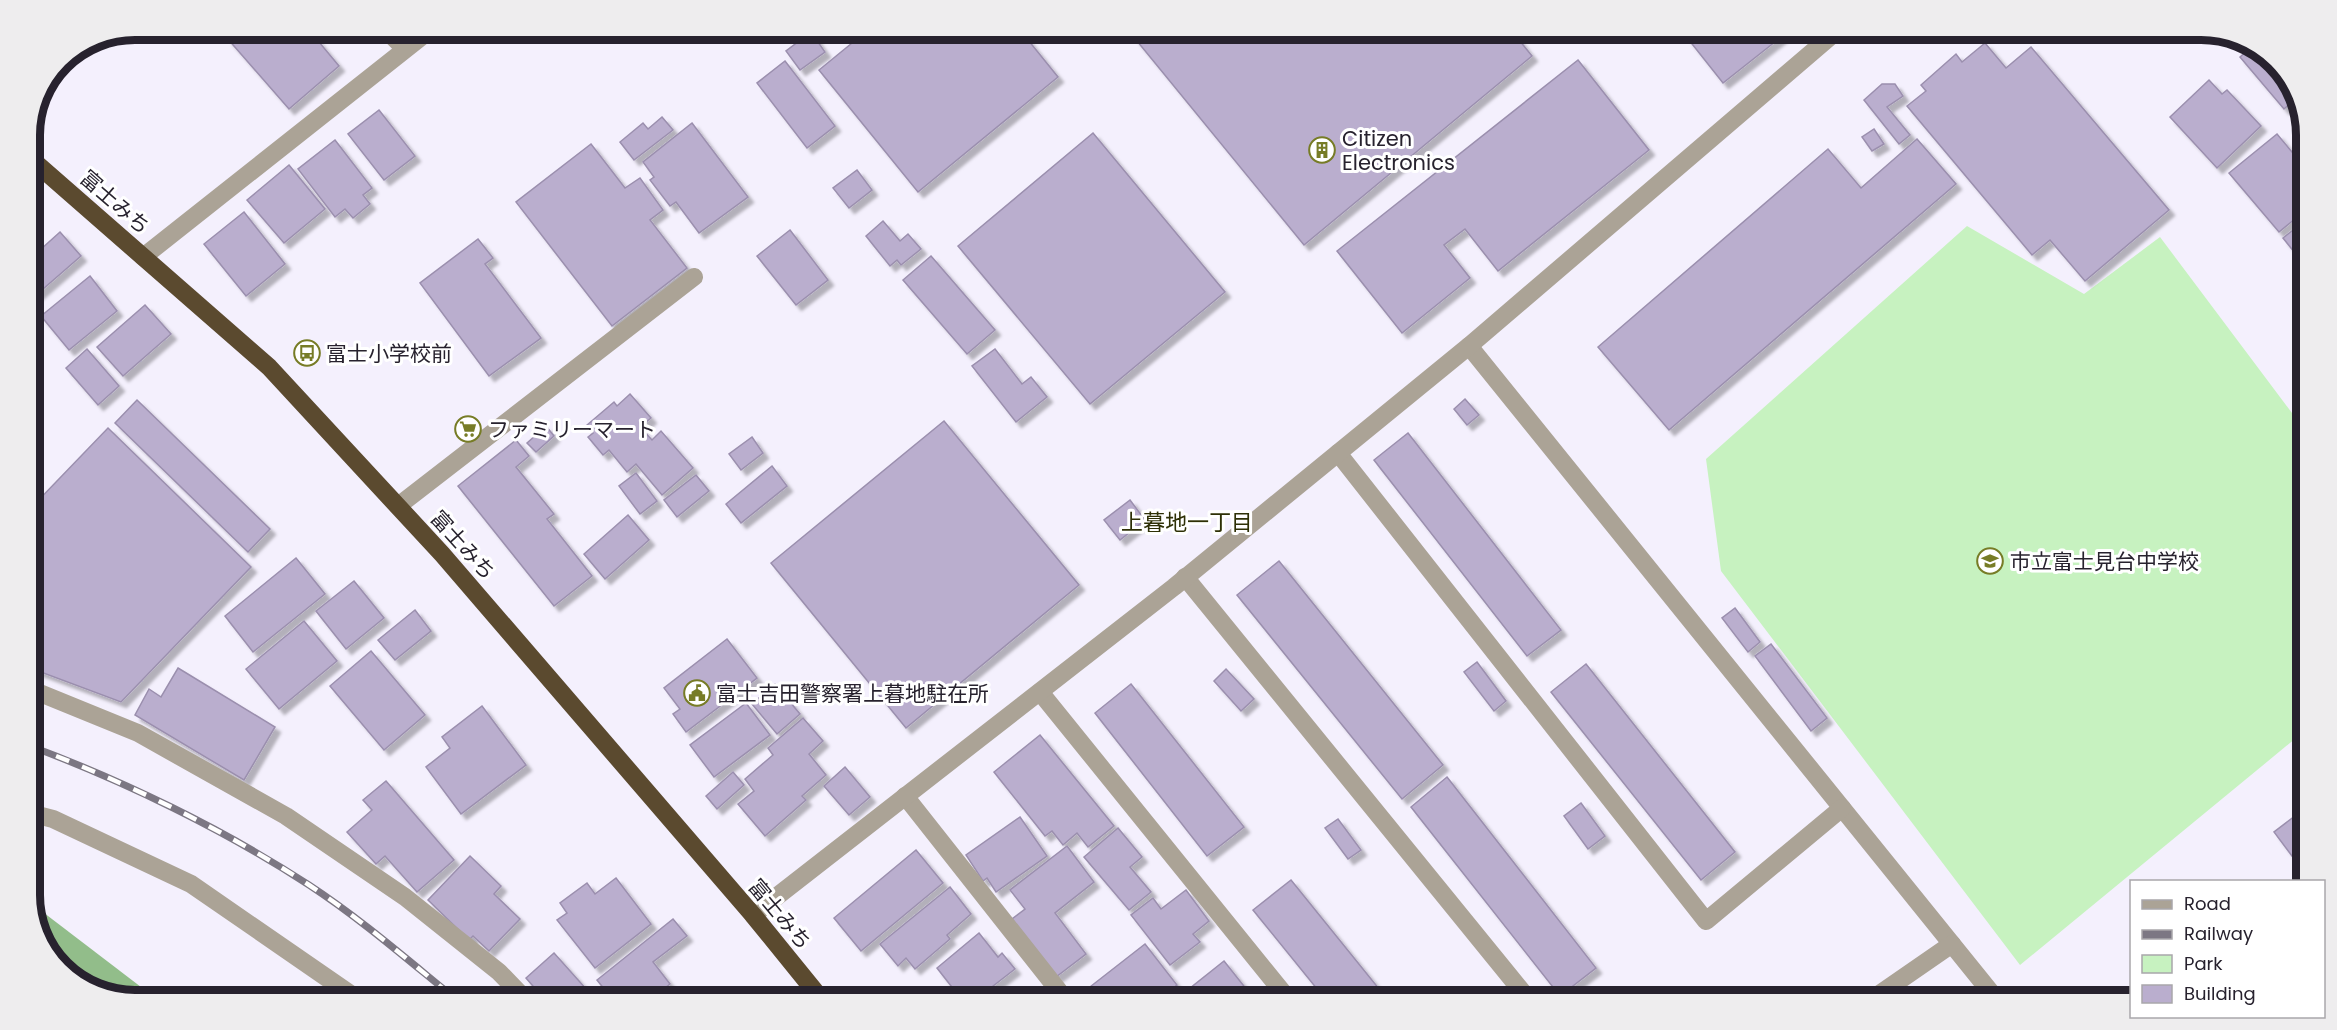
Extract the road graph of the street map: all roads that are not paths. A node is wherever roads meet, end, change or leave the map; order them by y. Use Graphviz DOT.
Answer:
graph roads {
  1 [pos="396,40"];
  2 [pos="416,40"];
  3 [pos="1826,40"];
  4 [pos="404,48"];
  5 [pos="41,168"];
  6 [pos="143,257"];
  7 [pos="694,277"];
  8 [pos="1468,346"];
  9 [pos="1338,453"];
  10 [pos="398,506"];
  11 [pos="1185,577"];
  12 [pos="1040,692"];
  13 [pos="41,693"];
  14 [pos="905,796"];
  15 [pos="1842,808"];
  16 [pos="41,816"];
  17 [pos="753,915"];
  18 [pos="1952,944"];
  19 [pos="345,990"];
  20 [pos="516,990"];
  21 [pos="814,990"];
  22 [pos="1058,990"];
  23 [pos="1281,990"];
  24 [pos="1521,990"];
  25 [pos="1885,990"];
  26 [pos="1989,990"];
  1 -- 4 [label="street"];
  2 -- 4 [label="street"];
  3 -- 8 [label="street"];
  4 -- 6 [label="street"];
  5 -- 6 [label="highway, 富士みち"];
  6 -- 10 [label="highway, 富士みち"];
  7 -- 10 [label="street"];
  8 -- 9 [label="street"];
  8 -- 15 [label="street"];
  9 -- 11 [label="street"];
  9 -- 15 [label="street"];
  10 -- 17 [label="highway, 富士みち"];
  11 -- 12 [label="street"];
  11 -- 24 [label="street"];
  12 -- 14 [label="street"];
  12 -- 23 [label="street"];
  13 -- 20 [label="street"];
  14 -- 17 [label="street"];
  14 -- 22 [label="street"];
  15 -- 18 [label="street"];
  16 -- 19 [label="street"];
  17 -- 21 [label="highway, 富士みち"];
  18 -- 25 [label="street"];
  18 -- 26 [label="street"];
}
